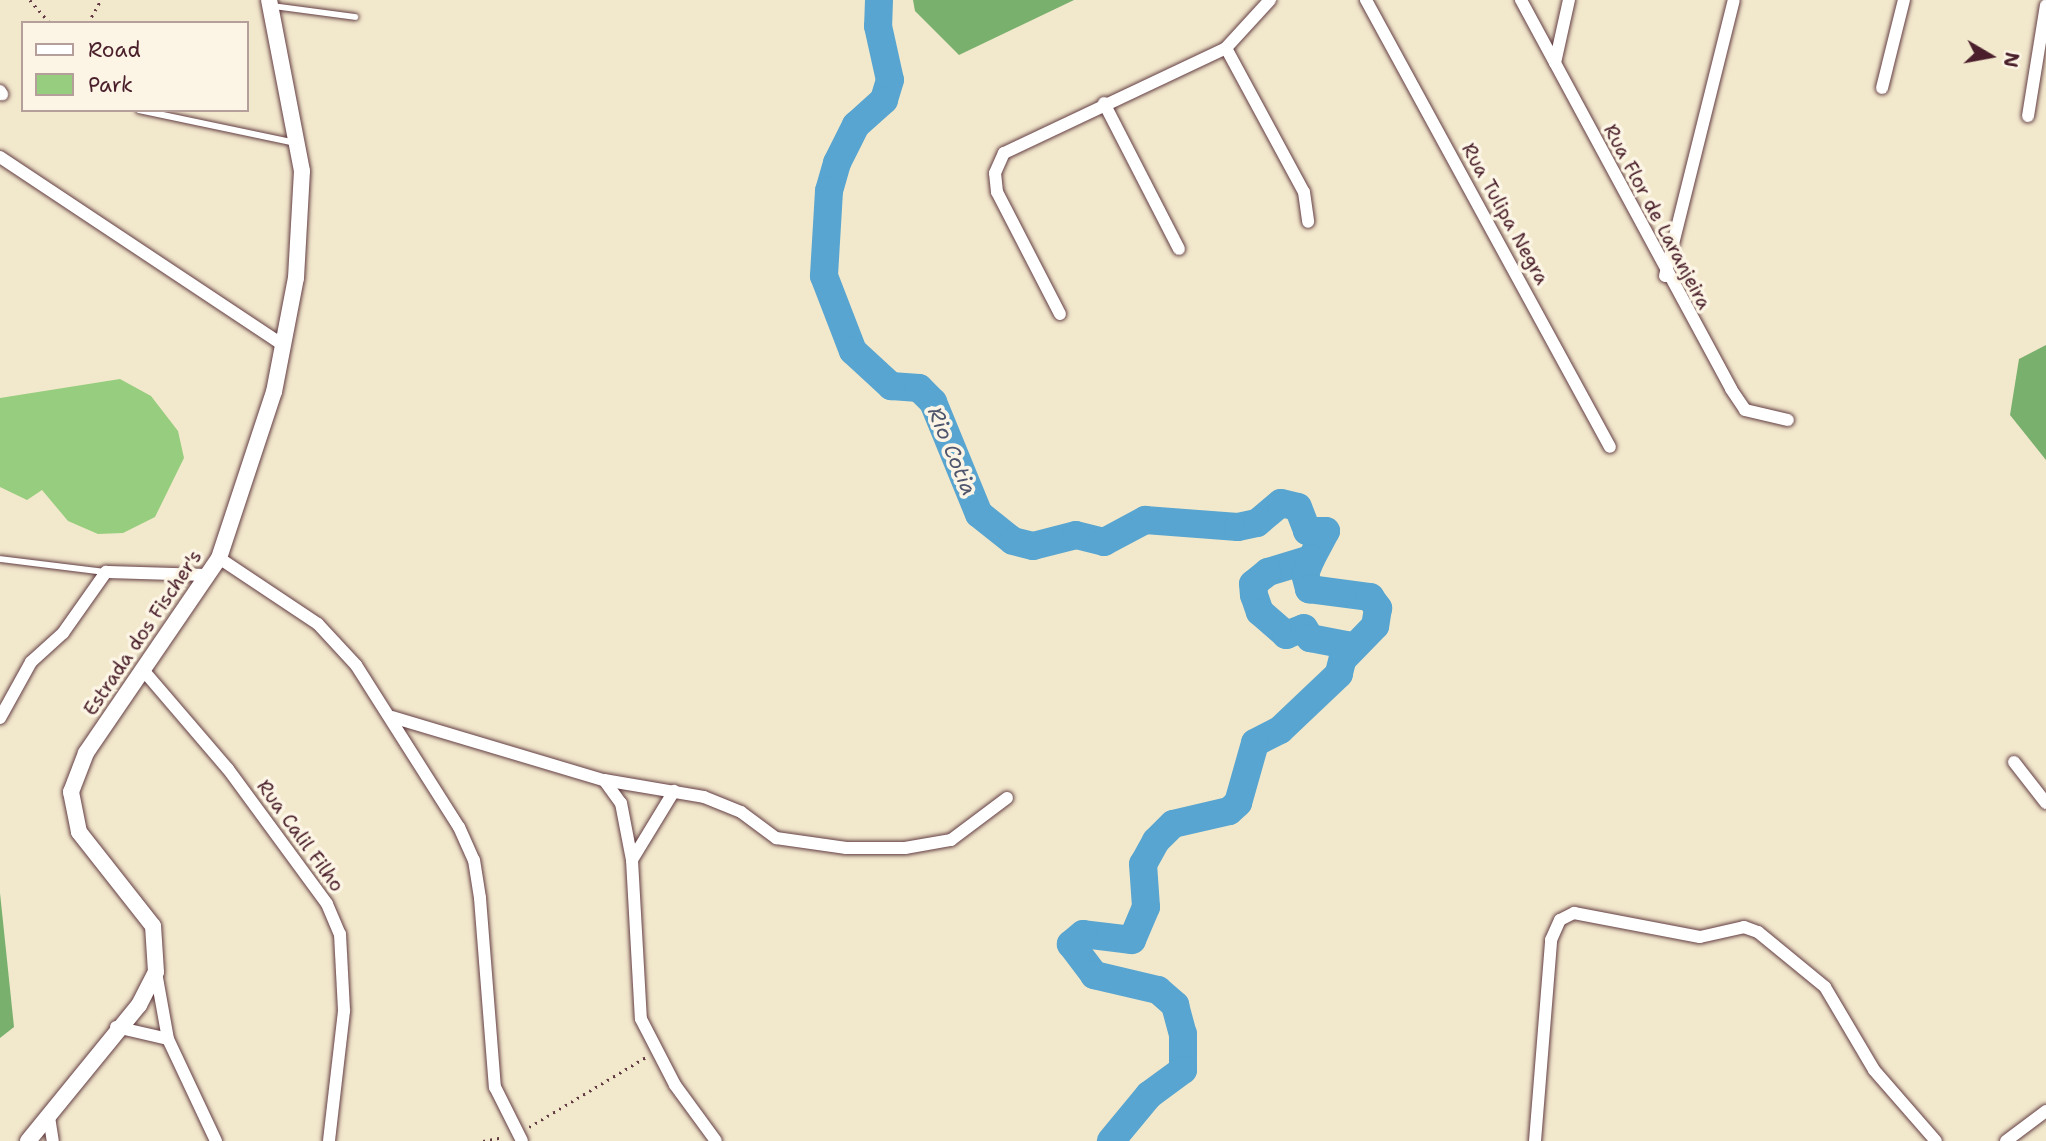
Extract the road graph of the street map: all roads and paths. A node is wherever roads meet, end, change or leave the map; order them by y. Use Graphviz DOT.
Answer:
graph roads {
  1 [pos="30,0"];
  2 [pos="101,0"];
  3 [pos="1269,0"];
  4 [pos="1366,0"];
  5 [pos="1521,0"];
  6 [pos="1569,0"];
  7 [pos="1734,0"];
  8 [pos="1904,0"];
  9 [pos="270,3"];
  10 [pos="2046,5"];
  11 [pos="355,17"];
  12 [pos="48,21"];
  13 [pos="89,21"];
  14 [pos="1226,48"];
  15 [pos="1555,63"];
  16 [pos="1882,88"];
  17 [pos="1104,103"];
  18 [pos="148,112"];
  19 [pos="2028,116"];
  20 [pos="295,143"];
  21 [pos="0,158"];
  22 [pos="1308,222"];
  23 [pos="1179,249"];
  24 [pos="1665,276"];
  25 [pos="1060,314"];
  26 [pos="281,344"];
  27 [pos="1788,420"];
  28 [pos="1610,447"];
  29 [pos="219,558"];
  30 [pos="0,559"];
  31 [pos="106,572"];
  32 [pos="208,575"];
  33 [pos="143,670"];
  34 [pos="392,717"];
  35 [pos="0,718"];
  36 [pos="2014,762"];
  37 [pos="604,780"];
  38 [pos="674,791"];
  39 [pos="1007,798"];
  40 [pos="2046,803"];
  41 [pos="632,860"];
  42 [pos="156,972"];
  43 [pos="116,1027"];
  44 [pos="168,1039"];
  45 [pos="655,1052"];
  46 [pos="2046,1111"];
  47 [pos="49,1117"];
  48 [pos="520,1137"];
  49 [pos="28,1141"];
  50 [pos="53,1141"];
  51 [pos="216,1141"];
  52 [pos="329,1141"];
  53 [pos="483,1141"];
  54 [pos="716,1141"];
  55 [pos="1535,1141"];
  56 [pos="1936,1141"];
  57 [pos="2006,1141"];
  1 -- 12 [label="path"];
  2 -- 13 [label="path"];
  3 -- 14 [label="street"];
  4 -- 28 [label="street, Rua Tulipa Negra"];
  5 -- 15 [label="street, Rua Flor de Laranjeira"];
  6 -- 15 [label="street"];
  7 -- 24 [label="street"];
  8 -- 16 [label="street"];
  9 -- 11 [label="lane"];
  9 -- 20 [label="street, Estrada dos Fischer's"];
  10 -- 19 [label="street"];
  14 -- 17 [label="street"];
  14 -- 22 [label="street"];
  15 -- 24 [label="street, Rua Flor de Laranjeira"];
  17 -- 23 [label="street"];
  17 -- 25 [label="street"];
  18 -- 20 [label="lane"];
  20 -- 26 [label="street, Estrada dos Fischer's"];
  21 -- 26 [label="street"];
  24 -- 27 [label="street, Rua Flor de Laranjeira"];
  26 -- 29 [label="street, Estrada dos Fischer's"];
  29 -- 32 [label="street, Estrada dos Fischer's"];
  29 -- 34 [label="street"];
  30 -- 31 [label="lane"];
  31 -- 32 [label="street"];
  31 -- 35 [label="street"];
  32 -- 33 [label="street, Estrada dos Fischer's"];
  33 -- 42 [label="street, Estrada dos Fischer's"];
  33 -- 52 [label="street, Rua Calil Filho"];
  34 -- 37 [label="street"];
  34 -- 48 [label="street"];
  36 -- 40 [label="street"];
  37 -- 38 [label="street"];
  37 -- 41 [label="street"];
  38 -- 39 [label="street"];
  38 -- 41 [label="street"];
  41 -- 45 [label="street"];
  42 -- 43 [label="street"];
  42 -- 44 [label="street"];
  43 -- 44 [label="street"];
  43 -- 47 [label="street"];
  44 -- 51 [label="street"];
  45 -- 48 [label="path"];
  45 -- 54 [label="street"];
  46 -- 57 [label="street"];
  47 -- 49 [label="street"];
  47 -- 50 [label="street"];
  48 -- 53 [label="path"];
  55 -- 56 [label="street"];
}
